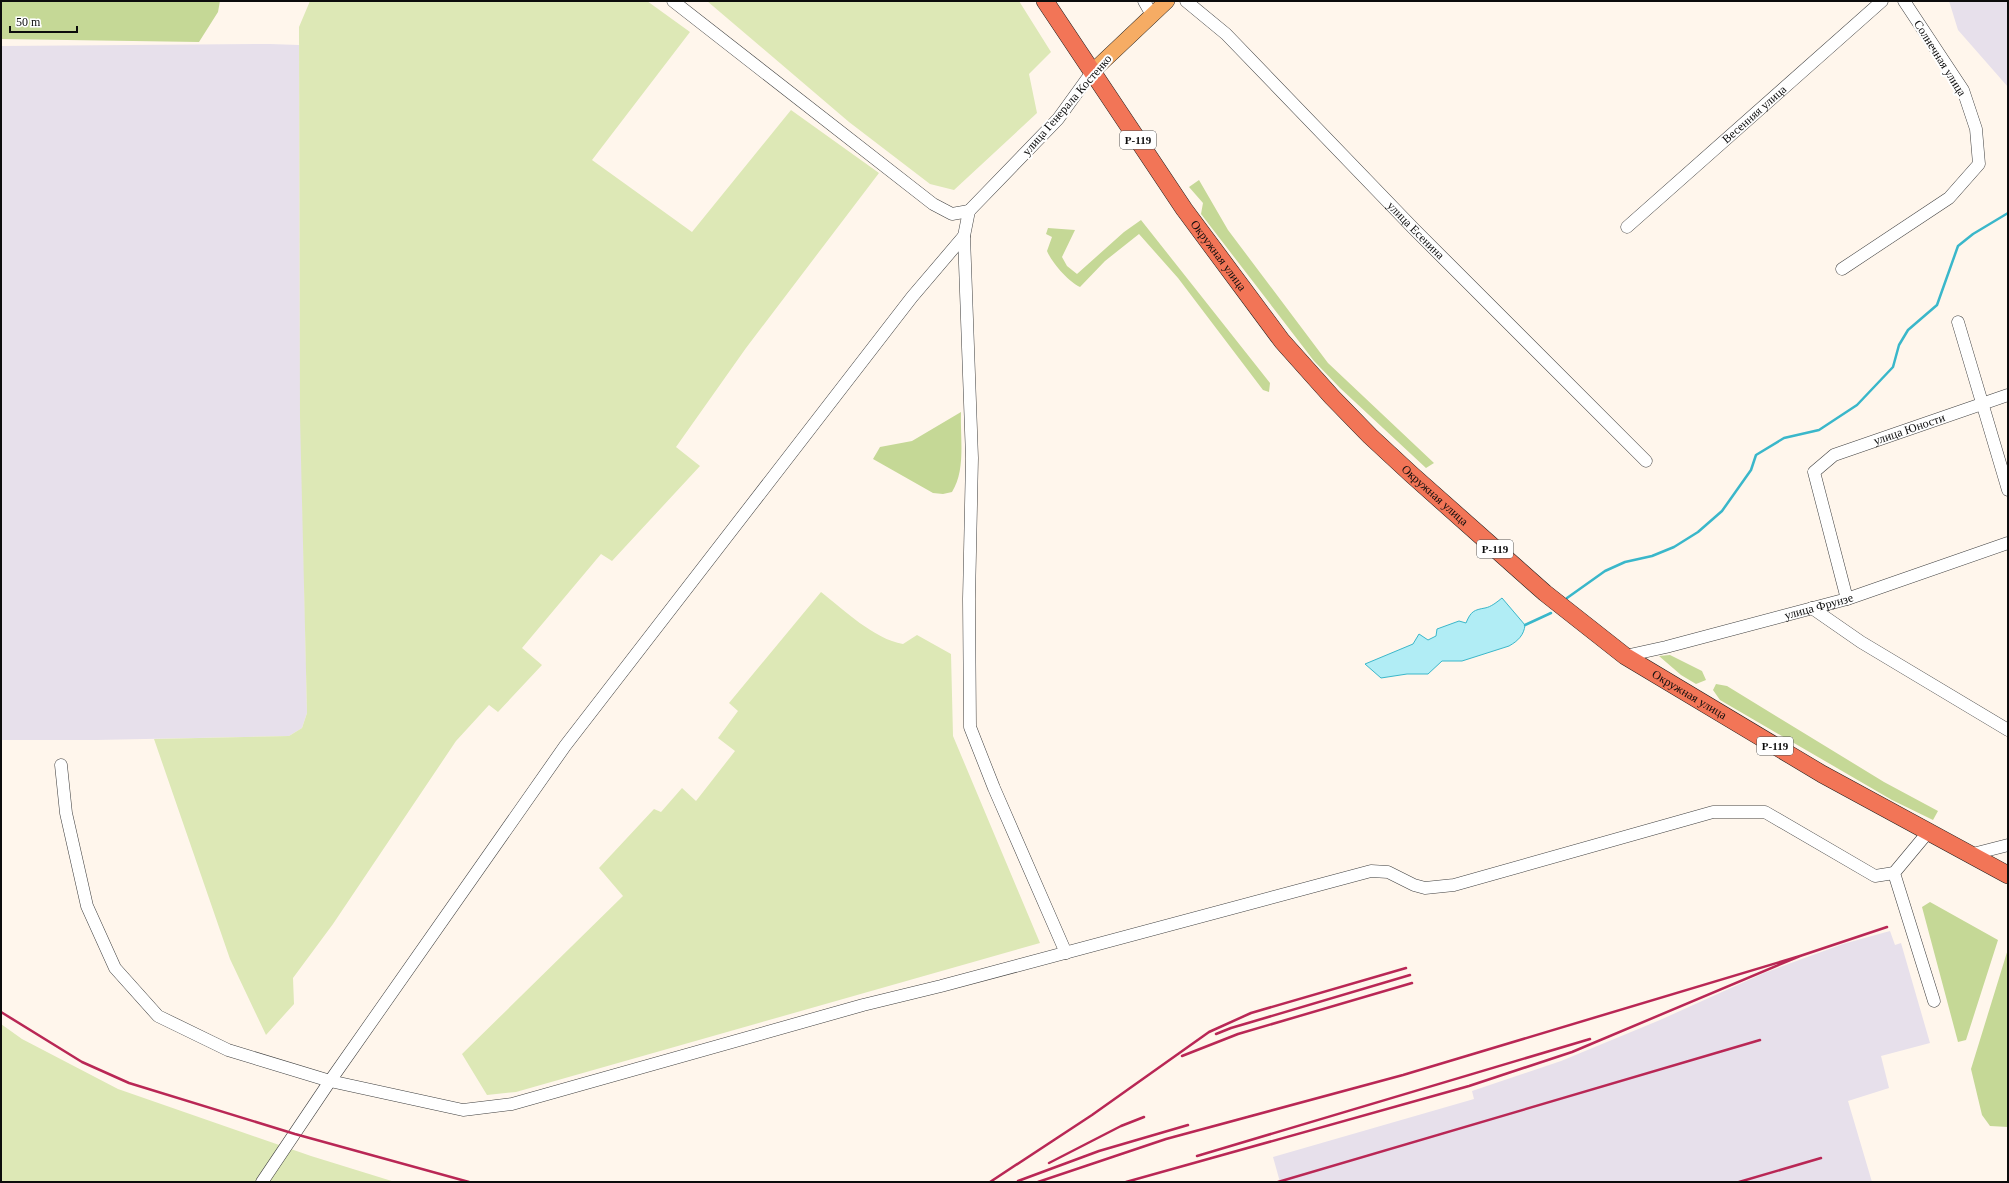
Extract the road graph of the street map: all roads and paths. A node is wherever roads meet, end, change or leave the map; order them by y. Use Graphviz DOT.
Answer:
graph roads {
  1 [pos="673,1"];
  2 [pos="1046,1"];
  3 [pos="1144,1"];
  4 [pos="1167,1"];
  5 [pos="1186,1"];
  6 [pos="1882,1"];
  7 [pos="1904,1"];
  8 [pos="1152,15"];
  9 [pos="1092,72"];
  10 [pos="969,211"];
  11 [pos="1627,227"];
  12 [pos="964,236"];
  13 [pos="1842,269"];
  14 [pos="1958,322"];
  15 [pos="2008,395"];
  16 [pos="1983,403"];
  17 [pos="1646,461"];
  18 [pos="2008,490"];
  19 [pos="2008,543"];
  20 [pos="1847,599"];
  21 [pos="1812,608"];
  22 [pos="1625,656"];
  23 [pos="2008,730"];
  24 [pos="62,765"];
  25 [pos="1929,831"];
  26 [pos="2008,845"];
  27 [pos="1969,855"];
  28 [pos="1894,873"];
  29 [pos="2008,875"];
  30 [pos="1066,953"];
  31 [pos="1934,1001"];
  32 [pos="330,1081"];
  33 [pos="262,1182"];
  1 -- 10 [label="street"];
  2 -- 9 [label="highway, Р-119"];
  3 -- 8 [label="street"];
  4 -- 8 [label="main road, улица Генерала Костенко"];
  5 -- 17 [label="street, улица Есенина"];
  6 -- 11 [label="street, Весенняя улица"];
  7 -- 13 [label="street, Солнечная улица"];
  8 -- 9 [label="main road, улица Генерала Костенко"];
  9 -- 10 [label="street, улица Генерала Костенко"];
  9 -- 22 [label="highway, Окружная улица / Р-119"];
  10 -- 12 [label="street"];
  12 -- 30 [label="street"];
  12 -- 32 [label="street"];
  14 -- 16 [label="street"];
  15 -- 16 [label="street, улица Юности"];
  16 -- 18 [label="street"];
  16 -- 20 [label="street, улица Юности"];
  19 -- 20 [label="street, улица Фрунзе"];
  20 -- 21 [label="street, улица Фрунзе"];
  21 -- 22 [label="street, улица Фрунзе"];
  21 -- 23 [label="street"];
  22 -- 25 [label="highway, Окружная улица / Р-119"];
  24 -- 32 [label="street"];
  25 -- 27 [label="highway, Окружная улица / Р-119"];
  25 -- 28 [label="street"];
  26 -- 27 [label="street"];
  27 -- 29 [label="highway, Окружная улица / Р-119"];
  28 -- 30 [label="street"];
  28 -- 31 [label="street"];
  30 -- 32 [label="street"];
  32 -- 33 [label="street"];
}
